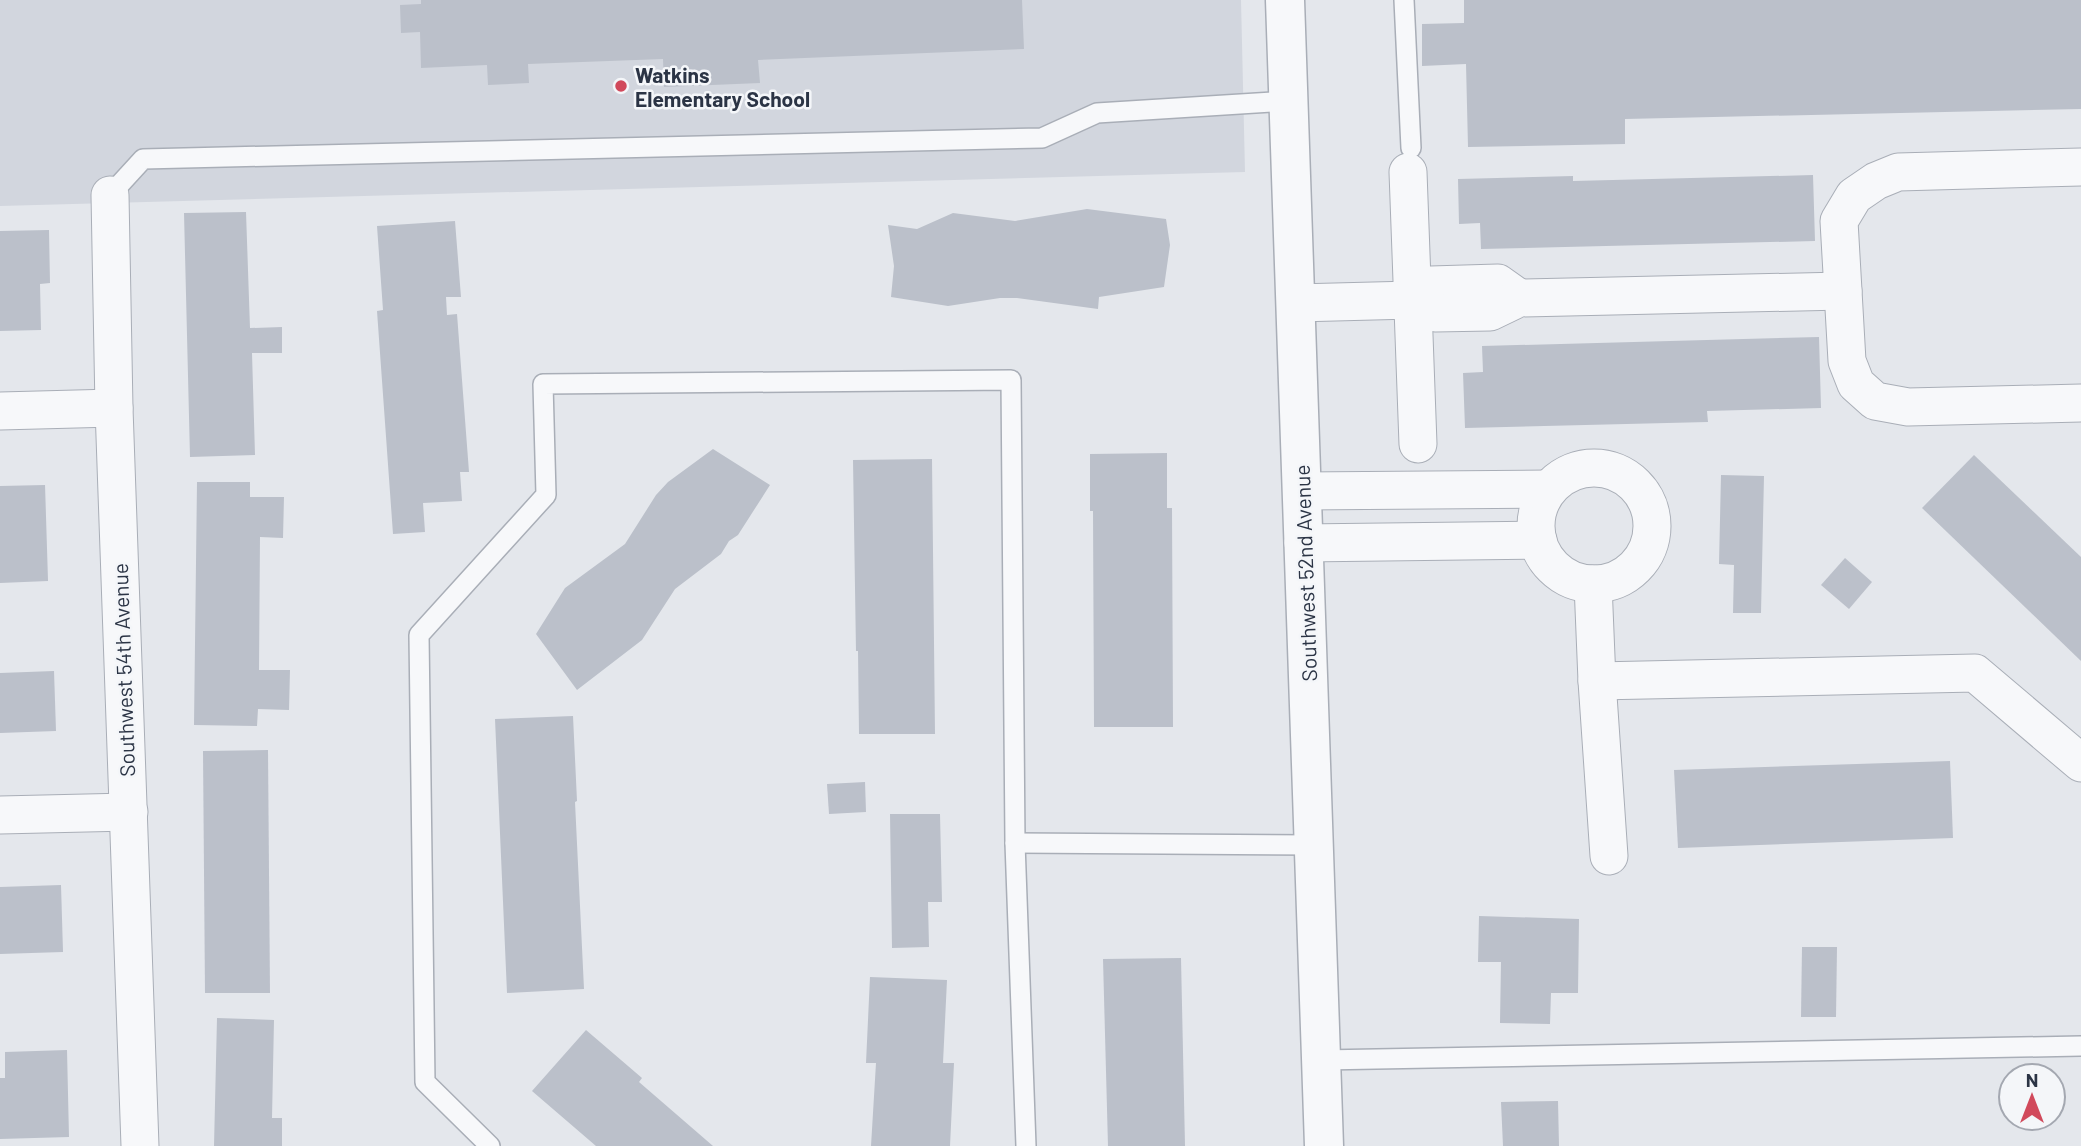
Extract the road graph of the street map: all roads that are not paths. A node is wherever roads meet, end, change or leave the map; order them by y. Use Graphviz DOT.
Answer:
graph roads {
  1 [pos="1285,0"];
  2 [pos="1404,0"];
  3 [pos="1289,101"];
  4 [pos="1409,160"];
  5 [pos="2081,167"];
  6 [pos="110,195"];
  7 [pos="1843,291"];
  8 [pos="1412,300"];
  9 [pos="1296,303"];
  10 [pos="2081,403"];
  11 [pos="114,408"];
  12 [pos="0,411"];
  13 [pos="1418,444"];
  14 [pos="1548,489"];
  15 [pos="1302,491"];
  16 [pos="1538,540"];
  17 [pos="1304,544"];
  18 [pos="1593,584"];
  19 [pos="1597,681"];
  20 [pos="2081,763"];
  21 [pos="128,812"];
  22 [pos="0,815"];
  23 [pos="1015,843"];
  24 [pos="1314,845"];
  25 [pos="1609,856"];
  26 [pos="2081,1045"];
  27 [pos="1322,1060"];
  28 [pos="140,1146"];
  29 [pos="490,1146"];
  30 [pos="1026,1146"];
  31 [pos="1324,1146"];
  1 -- 3 [label="street, Southwest 52nd Avenue"];
  2 -- 4 [label="lane"];
  3 -- 6 [label="lane"];
  3 -- 9 [label="street, Southwest 52nd Avenue"];
  4 -- 8 [label="street"];
  5 -- 7 [label="street"];
  6 -- 11 [label="street, Southwest 54th Avenue"];
  7 -- 8 [label="street"];
  7 -- 10 [label="street"];
  8 -- 9 [label="street"];
  8 -- 13 [label="street"];
  9 -- 15 [label="street, Southwest 52nd Avenue"];
  11 -- 12 [label="street"];
  11 -- 21 [label="street, Southwest 54th Avenue"];
  14 -- 15 [label="street"];
  14 -- 16 [label="street"];
  14 -- 18 [label="street"];
  15 -- 17 [label="street, Southwest 52nd Avenue"];
  16 -- 17 [label="street"];
  16 -- 18 [label="street"];
  17 -- 24 [label="street, Southwest 52nd Avenue"];
  18 -- 19 [label="street"];
  19 -- 20 [label="street"];
  19 -- 25 [label="street"];
  21 -- 22 [label="street"];
  21 -- 28 [label="street, Southwest 54th Avenue"];
  23 -- 24 [label="lane"];
  23 -- 29 [label="lane"];
  23 -- 30 [label="lane"];
  24 -- 27 [label="street, Southwest 52nd Avenue"];
  26 -- 27 [label="lane"];
  27 -- 31 [label="street, Southwest 52nd Avenue"];
}
